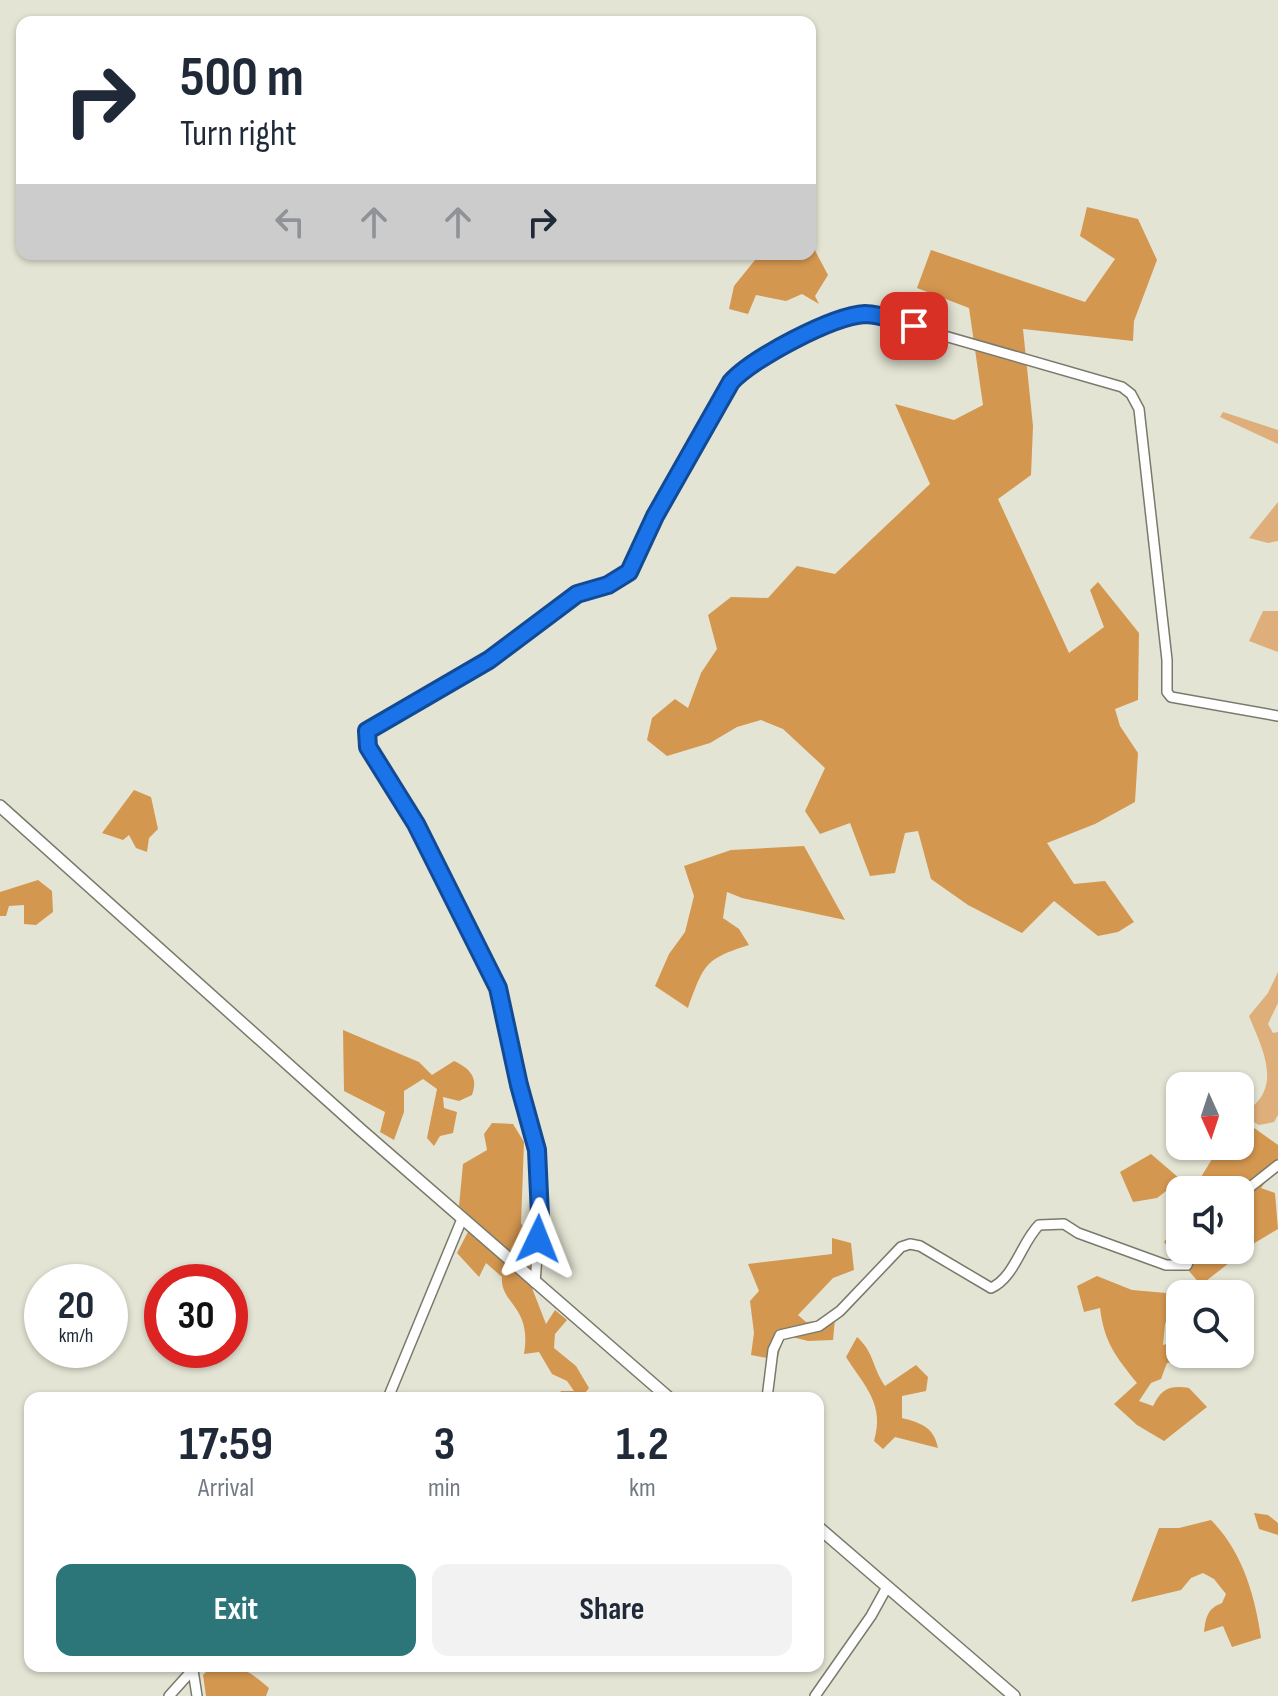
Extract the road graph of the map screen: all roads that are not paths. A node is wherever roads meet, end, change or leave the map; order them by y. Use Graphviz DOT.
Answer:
graph roads {
  1 [pos="1278,716"];
  2 [pos="0,806"];
  3 [pos="1278,1165"];
  4 [pos="1254,1184"];
  5 [pos="462,1219"];
  6 [pos="1187,1264"];
  7 [pos="535,1283"];
  8 [pos="390,1392"];
  9 [pos="662,1392"];
  10 [pos="768,1392"];
  11 [pos="824,1532"];
  12 [pos="887,1587"];
  13 [pos="191,1672"];
  14 [pos="195,1672"];
  15 [pos="169,1696"];
  16 [pos="197,1696"];
  17 [pos="815,1696"];
  18 [pos="1014,1696"];
  1 -- 7 [label="street"];
  2 -- 5 [label="street"];
  3 -- 4 [label="street"];
  5 -- 7 [label="street"];
  5 -- 8 [label="street"];
  6 -- 10 [label="street"];
  7 -- 9 [label="street"];
  11 -- 12 [label="street"];
  12 -- 17 [label="street"];
  12 -- 18 [label="street"];
  13 -- 15 [label="street"];
  14 -- 16 [label="street"];
}
